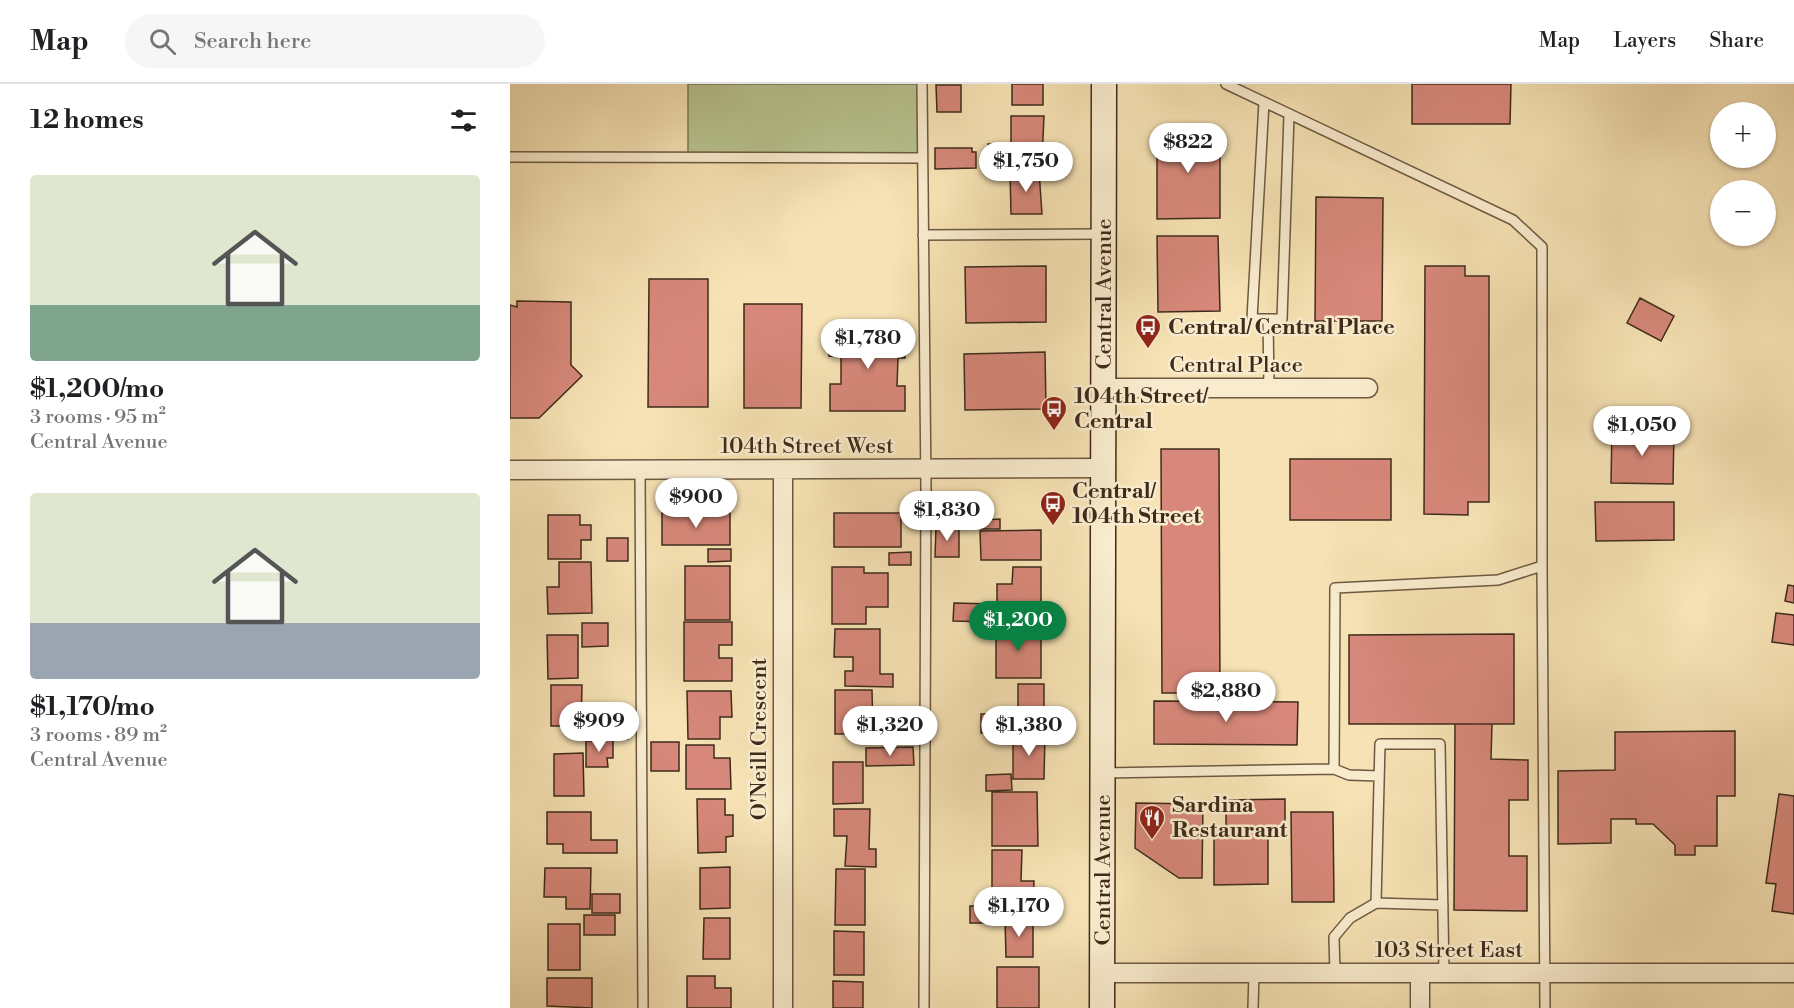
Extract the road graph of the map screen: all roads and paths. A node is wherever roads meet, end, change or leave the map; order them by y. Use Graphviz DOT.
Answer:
graph roads {
  1 [pos="922,84"];
  2 [pos="1104,84"];
  3 [pos="1226,84"];
  4 [pos="1264,102"];
  5 [pos="1289,115"];
  6 [pos="510,157"];
  7 [pos="922,158"];
  8 [pos="1104,234"];
  9 [pos="923,235"];
  10 [pos="1268,320"];
  11 [pos="1104,388"];
  12 [pos="1269,388"];
  13 [pos="1368,388"];
  14 [pos="1103,468"];
  15 [pos="510,470"];
  16 [pos="640,470"];
  17 [pos="783,470"];
  18 [pos="925,470"];
  19 [pos="1542,566"];
  20 [pos="1334,769"];
  21 [pos="1103,773"];
  22 [pos="1379,776"];
  23 [pos="1376,903"];
  24 [pos="1443,905"];
  25 [pos="1103,973"];
  26 [pos="1254,973"];
  27 [pos="1335,974"];
  28 [pos="1420,974"];
  29 [pos="1444,974"];
  30 [pos="1794,974"];
  31 [pos="1545,975"];
  32 [pos="643,1008"];
  33 [pos="783,1008"];
  34 [pos="924,1008"];
  35 [pos="1102,1008"];
  36 [pos="1253,1008"];
  37 [pos="1420,1008"];
  38 [pos="1545,1008"];
  1 -- 7 [label="lane"];
  2 -- 8 [label="main road, Central Avenue"];
  3 -- 4 [label="lane"];
  4 -- 5 [label="lane"];
  4 -- 10 [label="lane"];
  5 -- 10 [label="lane"];
  5 -- 19 [label="lane"];
  6 -- 7 [label="lane"];
  7 -- 9 [label="lane"];
  8 -- 9 [label="lane"];
  8 -- 11 [label="main road, Central Avenue"];
  9 -- 18 [label="lane"];
  10 -- 12 [label="lane"];
  11 -- 12 [label="street, Central Place"];
  11 -- 14 [label="main road, Central Avenue"];
  12 -- 13 [label="street, Central Place"];
  14 -- 18 [label="street, 104th Street West"];
  14 -- 21 [label="main road, Central Avenue"];
  15 -- 16 [label="street, 104th Street West"];
  16 -- 17 [label="street, 104th Street West"];
  16 -- 32 [label="lane"];
  17 -- 18 [label="street, 104th Street West"];
  17 -- 33 [label="street, O'Neill Crescent"];
  18 -- 34 [label="lane"];
  19 -- 20 [label="lane"];
  19 -- 31 [label="lane"];
  20 -- 21 [label="lane"];
  20 -- 22 [label="lane"];
  21 -- 25 [label="main road, Central Avenue"];
  22 -- 23 [label="lane"];
  22 -- 24 [label="lane"];
  23 -- 24 [label="lane"];
  23 -- 27 [label="lane"];
  24 -- 29 [label="lane"];
  25 -- 26 [label="street, 103 Street East"];
  25 -- 35 [label="main road, Central Avenue"];
  26 -- 27 [label="street, 103 Street East"];
  26 -- 36 [label="lane"];
  27 -- 28 [label="street, 103 Street East"];
  28 -- 29 [label="street, 103 Street East"];
  28 -- 37 [label="street"];
  29 -- 31 [label="street, 103 Street East"];
  30 -- 31 [label="street, 103 Street East"];
  31 -- 38 [label="lane"];
}
